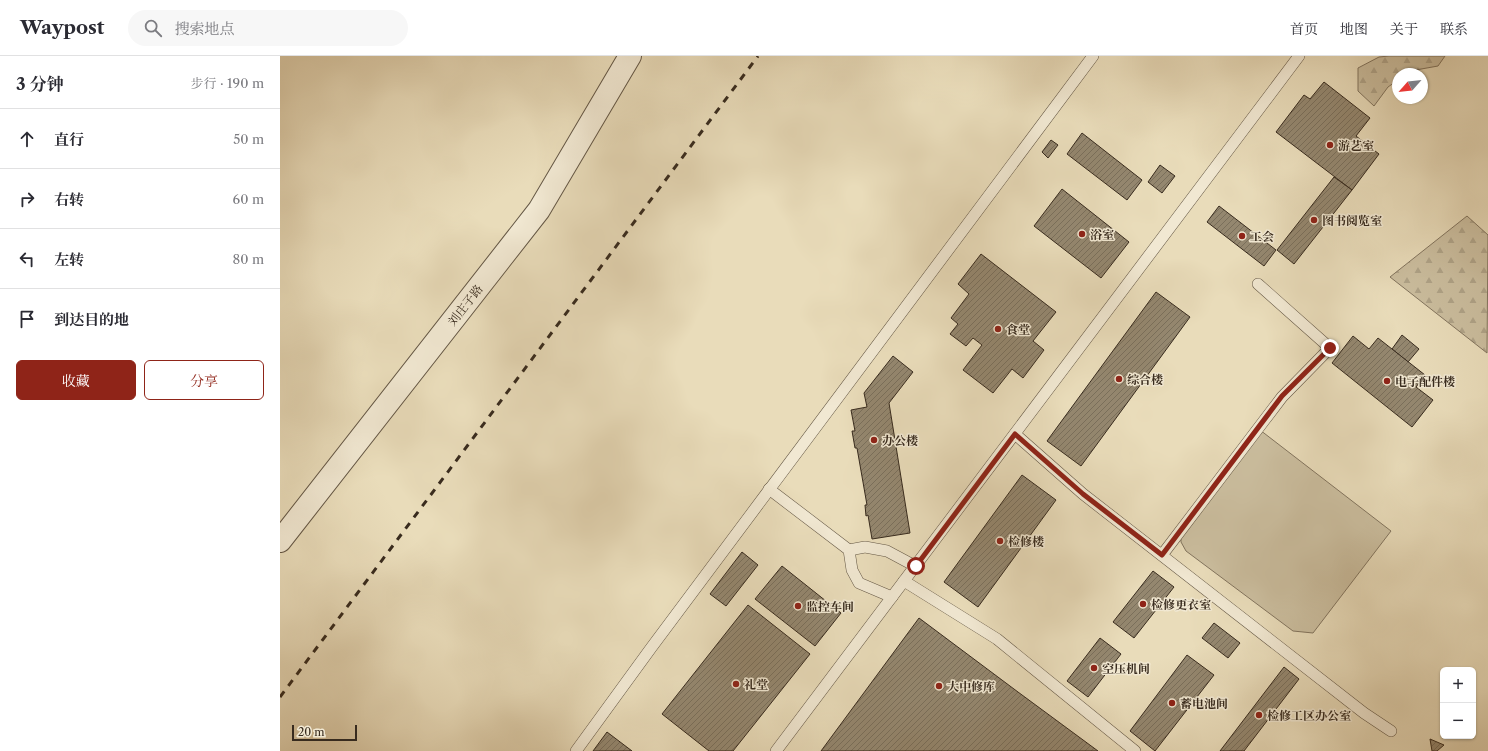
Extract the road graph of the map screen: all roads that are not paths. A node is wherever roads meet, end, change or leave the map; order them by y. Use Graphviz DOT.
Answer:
graph roads {
  1 [pos="630,56"];
  2 [pos="1093,56"];
  3 [pos="1299,56"];
  4 [pos="1258,284"];
  5 [pos="1015,434"];
  6 [pos="769,489"];
  7 [pos="280,541"];
  8 [pos="849,550"];
  9 [pos="1162,555"];
  10 [pos="916,566"];
  11 [pos="904,581"];
  12 [pos="892,597"];
  13 [pos="1391,731"];
  14 [pos="576,751"];
  15 [pos="776,751"];
  16 [pos="1135,751"];
  1 -- 7 [label="street, 刘庄子路"];
  2 -- 6 [label="lane"];
  3 -- 5 [label="lane"];
  4 -- 9 [label="lane"];
  5 -- 9 [label="lane"];
  5 -- 10 [label="lane"];
  6 -- 8 [label="lane"];
  6 -- 14 [label="lane"];
  8 -- 10 [label="lane"];
  8 -- 12 [label="lane"];
  9 -- 13 [label="lane"];
  10 -- 11 [label="lane"];
  11 -- 12 [label="lane"];
  11 -- 16 [label="lane"];
  12 -- 15 [label="lane"];
}
